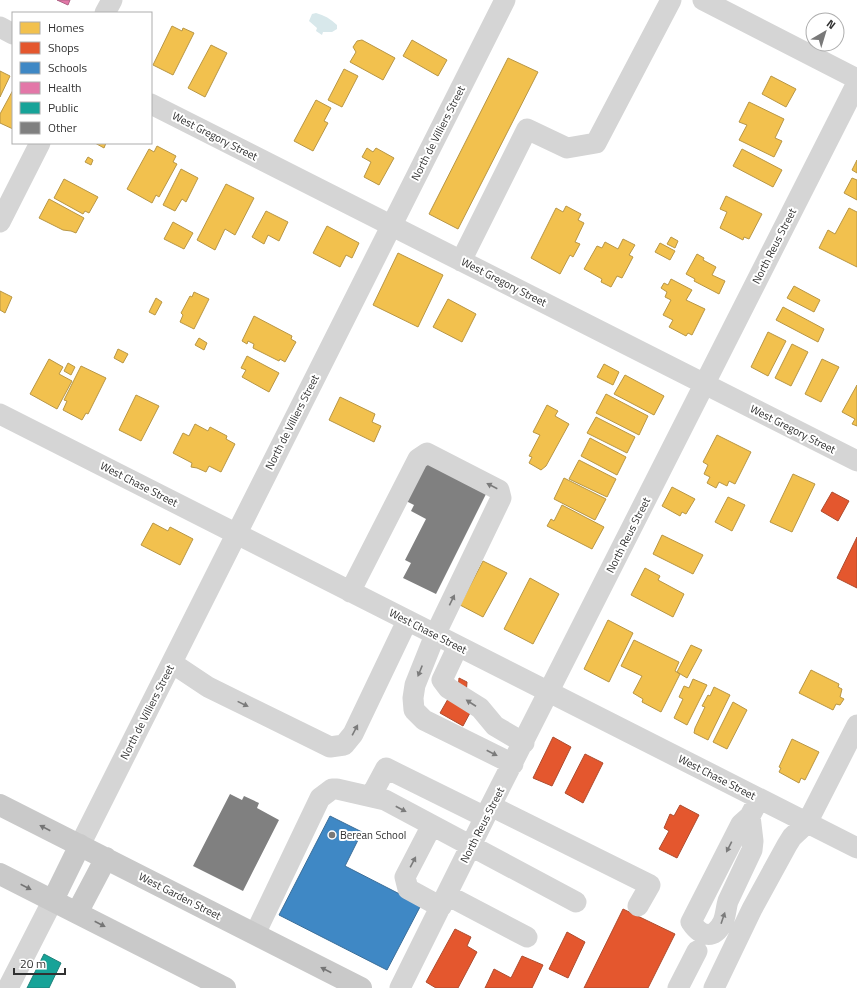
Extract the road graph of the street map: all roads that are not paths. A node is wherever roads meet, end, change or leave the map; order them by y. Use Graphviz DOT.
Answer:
graph roads {
  1 [pos="112,0"];
  2 [pos="505,0"];
  3 [pos="672,0"];
  4 [pos="703,0"];
  5 [pos="106,12"];
  6 [pos="0,27"];
  7 [pos="12,33"];
  8 [pos="857,79"];
  9 [pos="857,83"];
  10 [pos="152,105"];
  11 [pos="39,144"];
  12 [pos="0,222"];
  13 [pos="392,225"];
  14 [pos="461,261"];
  15 [pos="705,384"];
  16 [pos="0,414"];
  17 [pos="857,461"];
  18 [pos="236,534"];
  19 [pos="350,592"];
  20 [pos="407,620"];
  21 [pos="435,635"];
  22 [pos="458,646"];
  23 [pos="172,663"];
  24 [pos="549,692"];
  25 [pos="857,725"];
  26 [pos="524,743"];
  27 [pos="513,764"];
  28 [pos="371,796"];
  29 [pos="0,805"];
  30 [pos="755,807"];
  31 [pos="488,812"];
  32 [pos="807,823"];
  33 [pos="432,825"];
  34 [pos="80,845"];
  35 [pos="471,847"];
  36 [pos="857,848"];
  37 [pos="106,858"];
  38 [pos="0,874"];
  39 [pos="53,900"];
  40 [pos="444,901"];
  41 [pos="576,902"];
  42 [pos="638,906"];
  43 [pos="78,913"];
  44 [pos="255,934"];
  45 [pos="527,937"];
  46 [pos="697,951"];
  47 [pos="198,982"];
  48 [pos="8,988"];
  49 [pos="225,988"];
  50 [pos="361,988"];
  51 [pos="400,988"];
  52 [pos="678,988"];
  53 [pos="714,988"];
  1 -- 5 [label="street"];
  2 -- 13 [label="street, North de Villiers Street"];
  3 -- 14 [label="street"];
  4 -- 8 [label="street"];
  6 -- 7 [label="street"];
  9 -- 15 [label="street, North Reus Street"];
  10 -- 13 [label="street, West Gregory Street"];
  11 -- 12 [label="street"];
  13 -- 14 [label="street, West Gregory Street"];
  13 -- 18 [label="street, North de Villiers Street"];
  14 -- 15 [label="street, West Gregory Street"];
  15 -- 17 [label="street, West Gregory Street"];
  15 -- 24 [label="street, North Reus Street"];
  16 -- 18 [label="street, West Chase Street"];
  18 -- 19 [label="street, West Chase Street"];
  18 -- 23 [label="street, North de Villiers Street"];
  19 -- 20 [label="street, West Chase Street"];
  21 -- 19 [label="street, one-way"];
  20 -- 21 [label="street, West Chase Street"];
  23 -- 20 [label="street, one-way"];
  21 -- 22 [label="street, West Chase Street"];
  21 -- 27 [label="street, one-way"];
  22 -- 24 [label="street, West Chase Street"];
  26 -- 22 [label="street, one-way"];
  23 -- 34 [label="street, North de Villiers Street"];
  24 -- 26 [label="street, North Reus Street"];
  24 -- 30 [label="street, West Chase Street"];
  25 -- 32 [label="street"];
  26 -- 27 [label="street, North Reus Street"];
  27 -- 31 [label="street, North Reus Street"];
  28 -- 31 [label="street"];
  28 -- 33 [label="street, one-way"];
  28 -- 44 [label="street"];
  34 -- 29 [label="main road, West Garden Street, one-way"];
  30 -- 30 [label="street, one-way"];
  30 -- 32 [label="street, West Chase Street"];
  31 -- 35 [label="street, North Reus Street"];
  31 -- 42 [label="street"];
  32 -- 36 [label="street, West Chase Street"];
  32 -- 53 [label="street"];
  33 -- 35 [label="street"];
  40 -- 33 [label="street, one-way"];
  34 -- 37 [label="main road, West Garden Street"];
  34 -- 39 [label="main road"];
  35 -- 40 [label="street, North Reus Street"];
  35 -- 41 [label="street"];
  37 -- 43 [label="main road"];
  37 -- 44 [label="main road, West Garden Street"];
  38 -- 39 [label="main road, one-way"];
  39 -- 43 [label="main road"];
  39 -- 48 [label="street"];
  40 -- 45 [label="street"];
  40 -- 51 [label="street, North Reus Street"];
  43 -- 47 [label="main road, one-way"];
  50 -- 44 [label="main road, West Garden Street, one-way"];
  46 -- 52 [label="street"];
  47 -- 49 [label="main road"];
}
